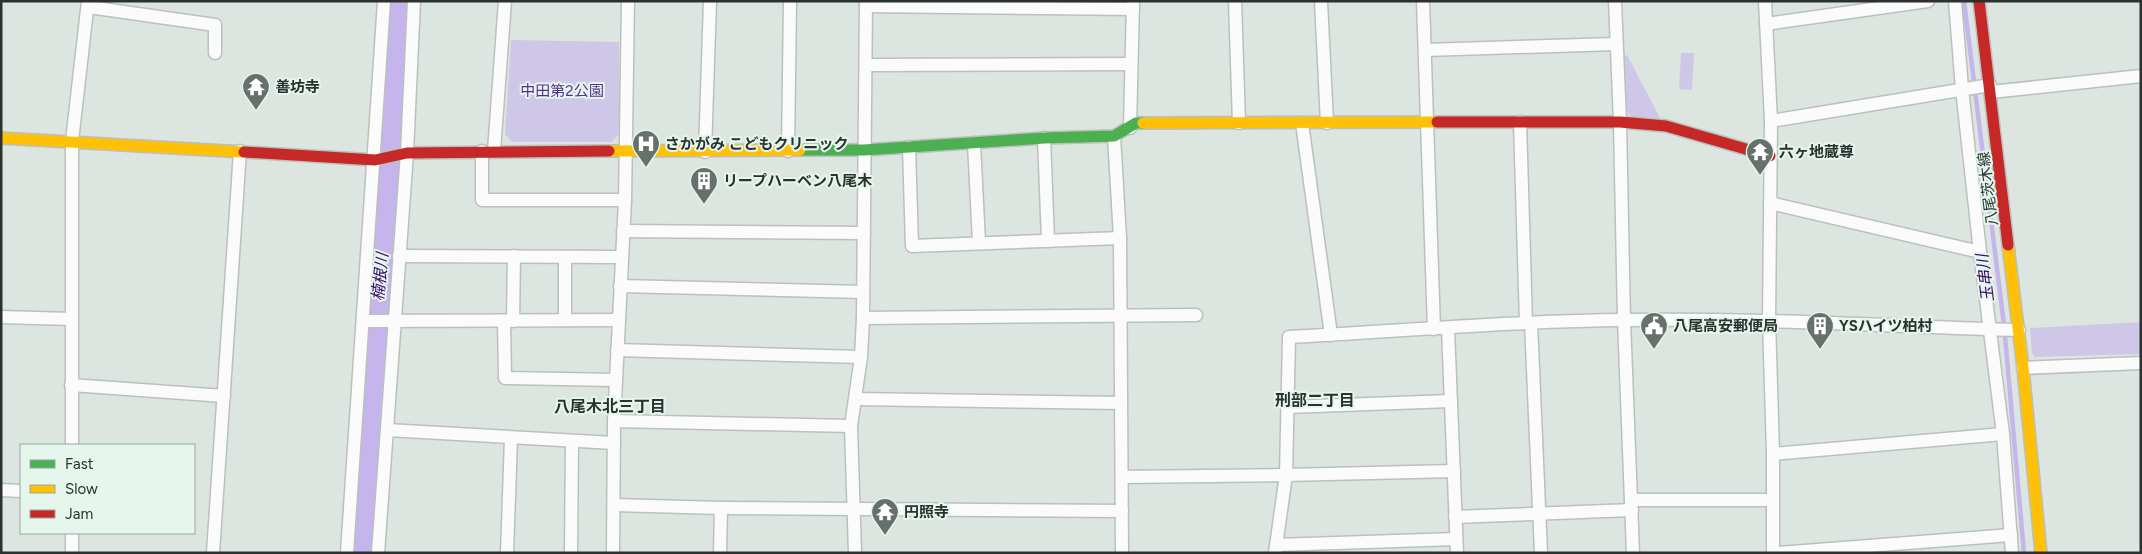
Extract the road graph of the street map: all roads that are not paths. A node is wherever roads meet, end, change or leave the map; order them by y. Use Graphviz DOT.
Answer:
graph roads {
  1 [pos="384,1"];
  2 [pos="414,1"];
  3 [pos="505,1"];
  4 [pos="628,1"];
  5 [pos="710,1"];
  6 [pos="790,1"];
  7 [pos="1235,1"];
  8 [pos="1321,1"];
  9 [pos="1423,1"];
  10 [pos="1615,1"];
  11 [pos="1765,1"];
  12 [pos="1928,1"];
  13 [pos="1955,1"];
  14 [pos="1980,1"];
  15 [pos="89,4"];
  16 [pos="866,4"];
  17 [pos="1133,5"];
  18 [pos="1766,24"];
  19 [pos="1615,44"];
  20 [pos="1425,50"];
  21 [pos="215,53"];
  22 [pos="1132,64"];
  23 [pos="867,65"];
  24 [pos="2141,76"];
  25 [pos="1988,88"];
  26 [pos="1964,89"];
  27 [pos="1771,121"];
  28 [pos="1427,122"];
  29 [pos="1520,122"];
  30 [pos="1620,122"];
  31 [pos="1239,123"];
  32 [pos="1302,123"];
  33 [pos="1327,123"];
  34 [pos="1130,128"];
  35 [pos="1114,136"];
  36 [pos="1,138"];
  37 [pos="1044,138"];
  38 [pos="72,141"];
  39 [pos="974,142"];
  40 [pos="909,147"];
  41 [pos="864,150"];
  42 [pos="240,151"];
  43 [pos="488,151"];
  44 [pos="624,151"];
  45 [pos="788,151"];
  46 [pos="705,152"];
  47 [pos="407,153"];
  48 [pos="1770,156"];
  49 [pos="375,160"];
  50 [pos="625,200"];
  51 [pos="1770,203"];
  52 [pos="623,231"];
  53 [pos="864,233"];
  54 [pos="1120,238"];
  55 [pos="1048,241"];
  56 [pos="979,244"];
  57 [pos="1980,252"];
  58 [pos="399,256"];
  59 [pos="514,256"];
  60 [pos="565,257"];
  61 [pos="622,257"];
  62 [pos="620,286"];
  63 [pos="863,292"];
  64 [pos="1196,315"];
  65 [pos="1,317"];
  66 [pos="1120,317"];
  67 [pos="863,318"];
  68 [pos="71,319"];
  69 [pos="509,320"];
  70 [pos="565,320"];
  71 [pos="619,320"];
  72 [pos="1624,320"];
  73 [pos="1769,320"];
  74 [pos="367,321"];
  75 [pos="390,321"];
  76 [pos="1528,323"];
  77 [pos="1434,329"];
  78 [pos="1448,329"];
  79 [pos="1992,329"];
  80 [pos="2015,330"];
  81 [pos="1331,335"];
  82 [pos="618,350"];
  83 [pos="861,357"];
  84 [pos="2141,362"];
  85 [pos="2023,368"];
  86 [pos="616,380"];
  87 [pos="71,385"];
  88 [pos="224,396"];
  89 [pos="856,399"];
  90 [pos="1451,401"];
  91 [pos="1120,403"];
  92 [pos="1287,407"];
  93 [pos="614,421"];
  94 [pos="851,426"];
  95 [pos="387,430"];
  96 [pos="2003,434"];
  97 [pos="511,438"];
  98 [pos="572,441"];
  99 [pos="614,443"];
  100 [pos="72,444"];
  101 [pos="1773,454"];
  102 [pos="1454,471"];
  103 [pos="1122,476"];
  104 [pos="1286,476"];
  105 [pos="1,490"];
  106 [pos="20,491"];
  107 [pos="1772,500"];
  108 [pos="614,505"];
  109 [pos="1632,505"];
  110 [pos="721,508"];
  111 [pos="855,508"];
  112 [pos="1122,511"];
  113 [pos="1540,514"];
  114 [pos="1455,517"];
  115 [pos="72,534"];
  116 [pos="2011,535"];
  117 [pos="1456,539"];
  118 [pos="1360,547"];
  119 [pos="1276,549"];
  120 [pos="72,553"];
  121 [pos="214,553"];
  122 [pos="347,553"];
  123 [pos="378,553"];
  124 [pos="507,553"];
  125 [pos="571,553"];
  126 [pos="612,553"];
  127 [pos="720,553"];
  128 [pos="855,553"];
  129 [pos="1122,553"];
  130 [pos="1457,553"];
  131 [pos="1541,553"];
  132 [pos="1633,553"];
  133 [pos="1773,553"];
  134 [pos="1777,553"];
  135 [pos="2012,553"];
  136 [pos="2041,553"];
  1 -- 49 [label="street"];
  2 -- 47 [label="street"];
  3 -- 43 [label="street"];
  4 -- 44 [label="street"];
  5 -- 46 [label="street"];
  6 -- 45 [label="street"];
  7 -- 31 [label="street"];
  8 -- 33 [label="street"];
  9 -- 20 [label="street"];
  10 -- 19 [label="street"];
  11 -- 18 [label="street"];
  12 -- 18 [label="street"];
  13 -- 26 [label="street"];
  14 -- 25 [label="street, 八尾茨木線"];
  15 -- 21 [label="street"];
  15 -- 38 [label="street"];
  16 -- 17 [label="street"];
  16 -- 23 [label="street"];
  17 -- 22 [label="street"];
  18 -- 27 [label="street"];
  19 -- 20 [label="street"];
  19 -- 30 [label="street"];
  20 -- 28 [label="street"];
  22 -- 23 [label="street"];
  22 -- 34 [label="street"];
  23 -- 41 [label="street"];
  24 -- 25 [label="street"];
  25 -- 26 [label="street"];
  25 -- 80 [label="street, 八尾茨木線"];
  26 -- 27 [label="street"];
  26 -- 57 [label="street"];
  27 -- 48 [label="street"];
  28 -- 29 [label="street"];
  28 -- 33 [label="street"];
  28 -- 77 [label="street"];
  29 -- 30 [label="street"];
  29 -- 76 [label="street"];
  30 -- 48 [label="street"];
  30 -- 72 [label="street"];
  31 -- 32 [label="street"];
  31 -- 34 [label="street"];
  32 -- 33 [label="street"];
  32 -- 81 [label="street"];
  34 -- 35 [label="street"];
  35 -- 37 [label="street"];
  35 -- 54 [label="street"];
  36 -- 38 [label="street"];
  37 -- 39 [label="street"];
  37 -- 55 [label="street"];
  38 -- 42 [label="street"];
  38 -- 68 [label="street"];
  39 -- 40 [label="street"];
  39 -- 56 [label="street"];
  40 -- 41 [label="street"];
  40 -- 56 [label="street"];
  41 -- 45 [label="street"];
  41 -- 53 [label="street"];
  42 -- 49 [label="street"];
  42 -- 88 [label="street"];
  43 -- 44 [label="street"];
  43 -- 47 [label="street"];
  43 -- 50 [label="street"];
  44 -- 46 [label="street"];
  44 -- 50 [label="street"];
  45 -- 46 [label="street"];
  47 -- 49 [label="street"];
  47 -- 58 [label="street"];
  48 -- 51 [label="street"];
  49 -- 74 [label="street"];
  50 -- 52 [label="street"];
  51 -- 57 [label="street"];
  51 -- 73 [label="street"];
  52 -- 53 [label="street"];
  52 -- 61 [label="street"];
  53 -- 63 [label="street"];
  54 -- 55 [label="street"];
  54 -- 66 [label="street"];
  55 -- 56 [label="street"];
  57 -- 79 [label="street"];
  58 -- 59 [label="street"];
  58 -- 75 [label="street"];
  59 -- 60 [label="street"];
  59 -- 69 [label="street"];
  60 -- 61 [label="street"];
  60 -- 70 [label="street"];
  61 -- 62 [label="street"];
  62 -- 63 [label="street"];
  62 -- 71 [label="street"];
  63 -- 67 [label="street"];
  64 -- 66 [label="street"];
  65 -- 68 [label="street"];
  66 -- 67 [label="street"];
  66 -- 91 [label="street"];
  67 -- 83 [label="street"];
  68 -- 87 [label="street"];
  69 -- 70 [label="street"];
  69 -- 75 [label="street"];
  69 -- 86 [label="street"];
  70 -- 71 [label="street"];
  71 -- 82 [label="street"];
  72 -- 73 [label="street"];
  72 -- 76 [label="street"];
  72 -- 109 [label="street"];
  73 -- 79 [label="street"];
  73 -- 101 [label="street"];
  74 -- 75 [label="street"];
  74 -- 122 [label="street"];
  75 -- 95 [label="street"];
  76 -- 78 [label="street"];
  76 -- 113 [label="street"];
  77 -- 78 [label="street"];
  77 -- 81 [label="street"];
  78 -- 90 [label="street"];
  79 -- 80 [label="street"];
  79 -- 96 [label="street"];
  80 -- 85 [label="street, 八尾茨木線"];
  81 -- 92 [label="street"];
  82 -- 83 [label="street"];
  82 -- 86 [label="street"];
  83 -- 89 [label="street"];
  84 -- 85 [label="street"];
  85 -- 136 [label="street, 八尾茨木線"];
  86 -- 93 [label="street"];
  87 -- 88 [label="street"];
  87 -- 100 [label="street"];
  88 -- 121 [label="street"];
  89 -- 91 [label="street"];
  89 -- 94 [label="street"];
  90 -- 92 [label="street"];
  90 -- 102 [label="street"];
  91 -- 103 [label="street"];
  92 -- 104 [label="street"];
  93 -- 94 [label="street"];
  93 -- 99 [label="street"];
  94 -- 111 [label="street"];
  95 -- 97 [label="street"];
  95 -- 123 [label="street"];
  96 -- 101 [label="street"];
  96 -- 116 [label="street"];
  97 -- 98 [label="street"];
  97 -- 124 [label="street"];
  98 -- 99 [label="street"];
  98 -- 125 [label="street"];
  99 -- 108 [label="street"];
  101 -- 107 [label="street"];
  102 -- 104 [label="street"];
  102 -- 114 [label="street"];
  103 -- 104 [label="street"];
  103 -- 112 [label="street"];
  104 -- 119 [label="street"];
  105 -- 106 [label="street"];
  107 -- 109 [label="street"];
  107 -- 133 [label="street"];
  108 -- 110 [label="street"];
  108 -- 126 [label="street"];
  109 -- 113 [label="street"];
  109 -- 132 [label="street"];
  110 -- 111 [label="street"];
  110 -- 127 [label="street"];
  111 -- 112 [label="street"];
  111 -- 128 [label="street"];
  112 -- 129 [label="street"];
  113 -- 114 [label="street"];
  113 -- 131 [label="street"];
  114 -- 117 [label="street"];
  115 -- 120 [label="street"];
  116 -- 134 [label="street"];
  116 -- 135 [label="street"];
  117 -- 118 [label="street"];
  117 -- 130 [label="street"];
  118 -- 119 [label="street"];
}
